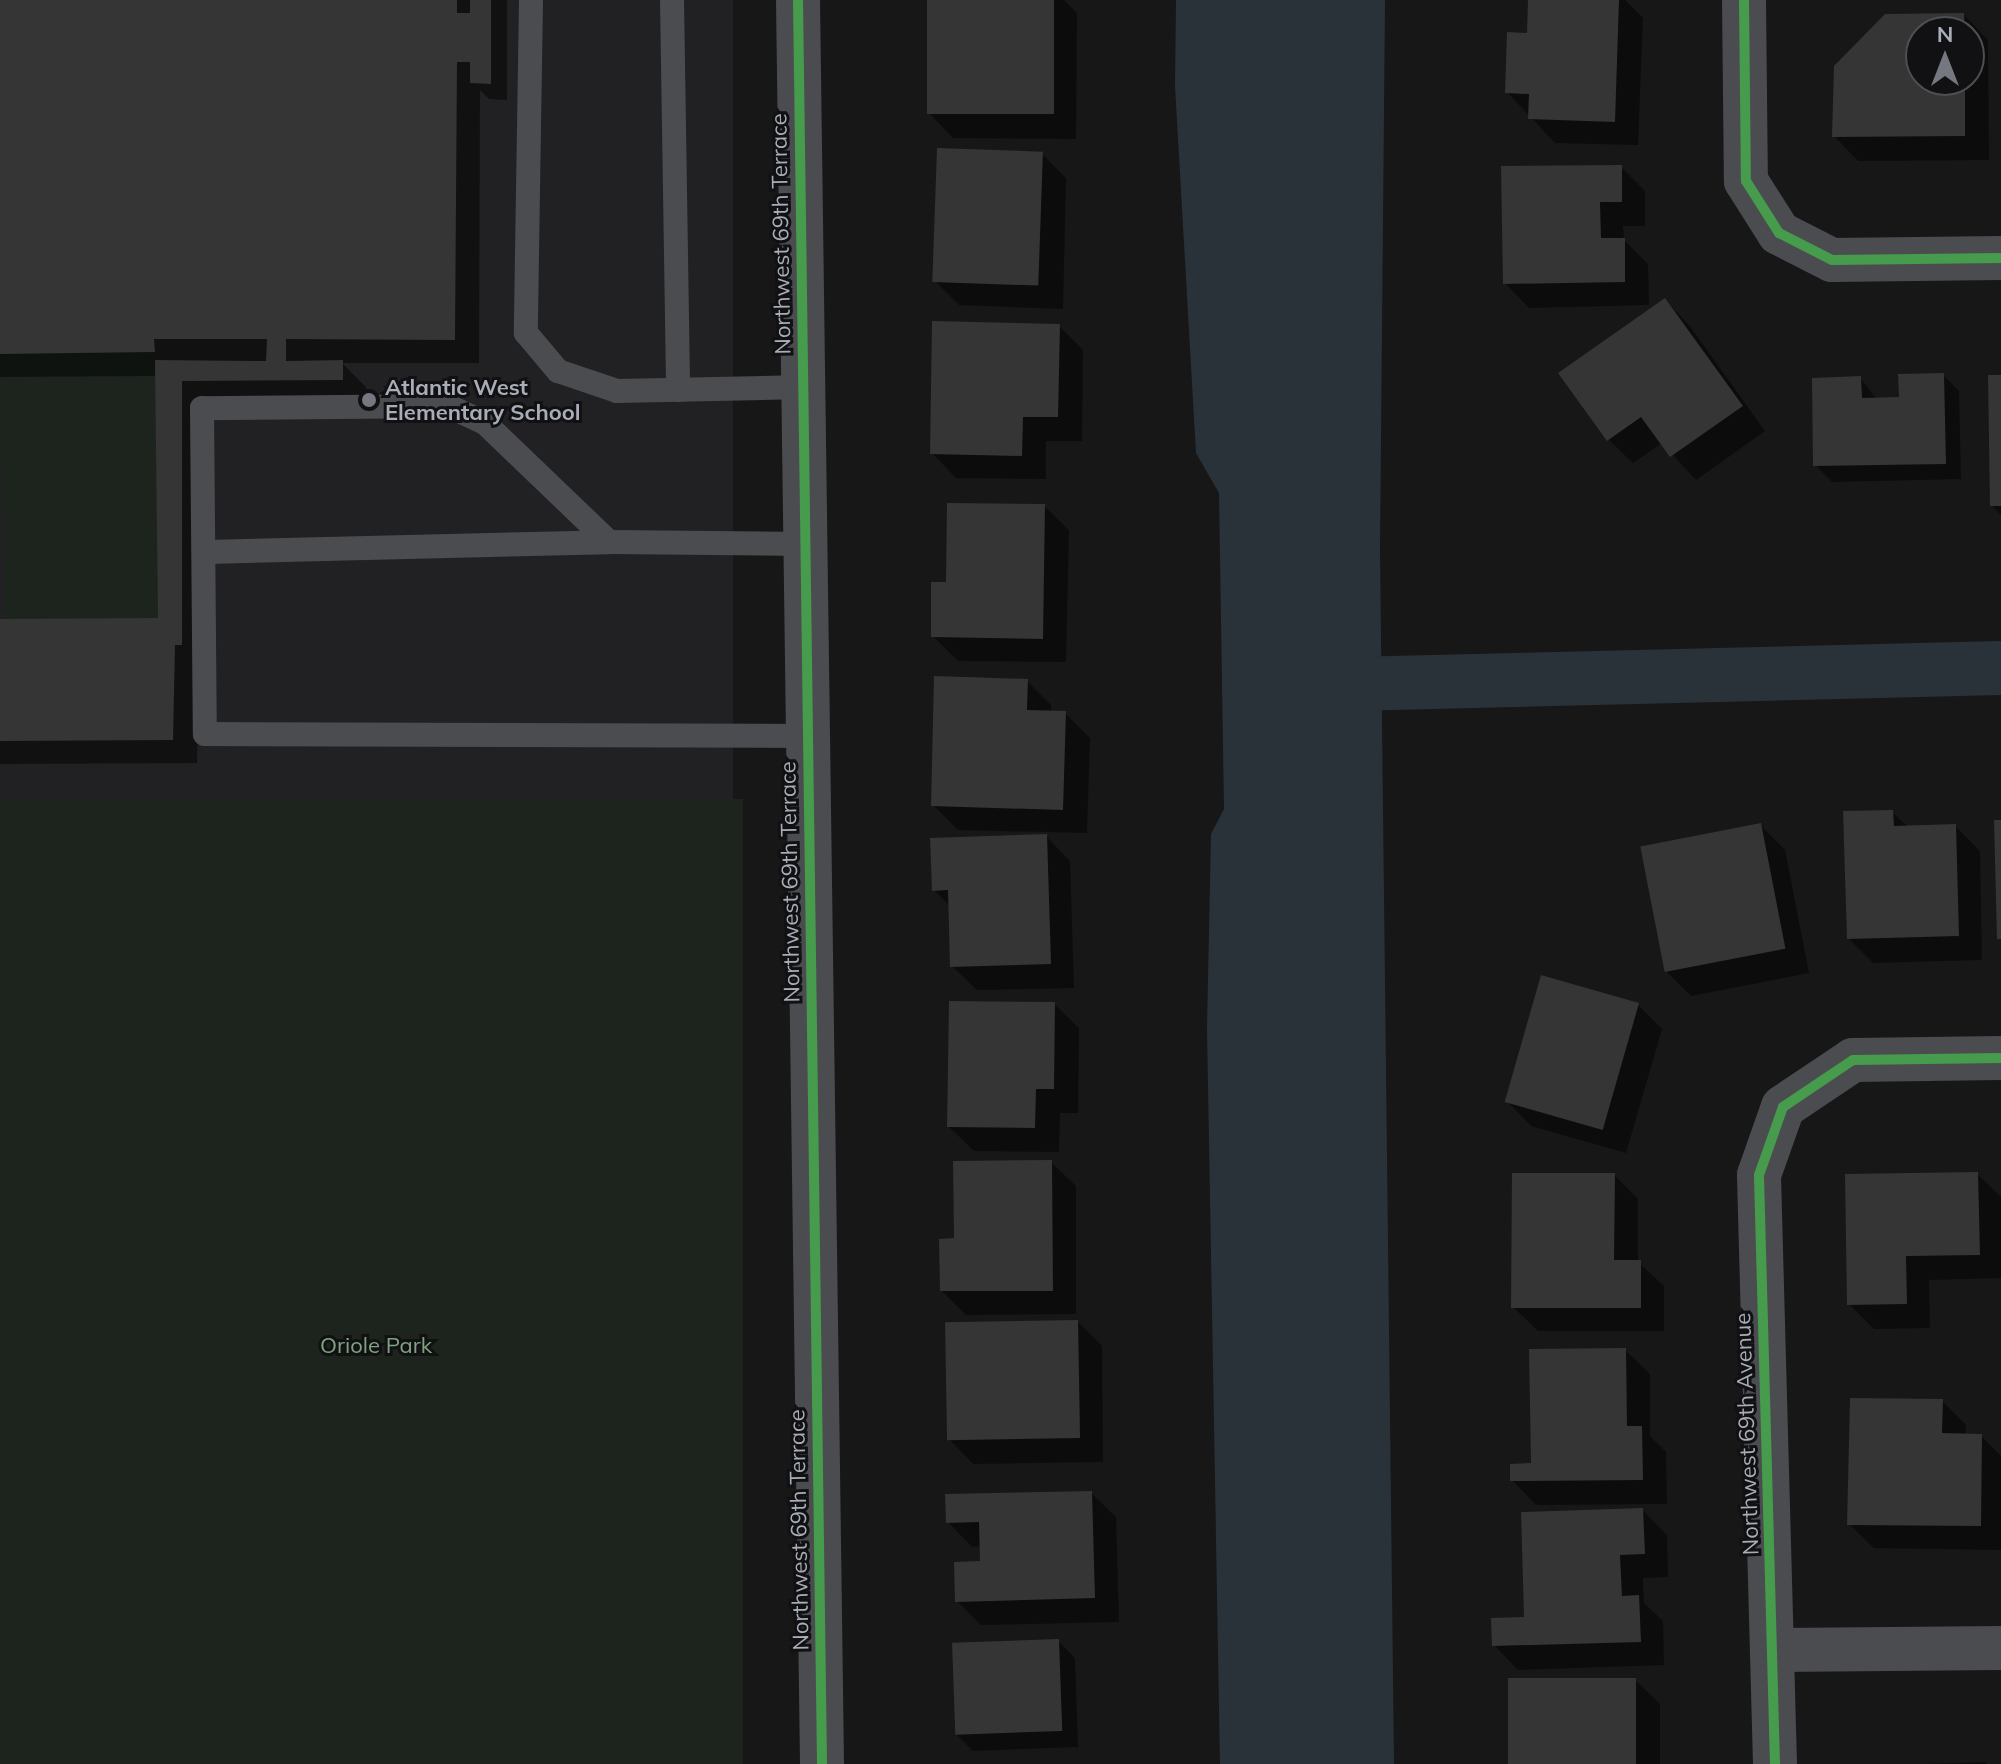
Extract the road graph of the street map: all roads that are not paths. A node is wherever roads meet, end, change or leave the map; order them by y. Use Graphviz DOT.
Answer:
graph roads {
  1 [pos="531,0"];
  2 [pos="672,0"];
  3 [pos="798,0"];
  4 [pos="1744,0"];
  5 [pos="2001,258"];
  6 [pos="803,387"];
  7 [pos="678,390"];
  8 [pos="609,542"];
  9 [pos="805,544"];
  10 [pos="206,552"];
  11 [pos="808,736"];
  12 [pos="2001,1058"];
  13 [pos="2001,1648"];
  14 [pos="1774,1650"];
  15 [pos="822,1764"];
  16 [pos="1775,1764"];
  1 -- 7 [label="lane"];
  2 -- 7 [label="lane"];
  3 -- 6 [label="street, Northwest 69th Terrace"];
  4 -- 5 [label="street"];
  6 -- 7 [label="lane"];
  6 -- 9 [label="street, Northwest 69th Terrace"];
  8 -- 9 [label="lane"];
  8 -- 10 [label="lane"];
  8 -- 10 [label="lane"];
  9 -- 11 [label="street, Northwest 69th Terrace"];
  10 -- 11 [label="lane"];
  11 -- 15 [label="street, Northwest 69th Terrace"];
  12 -- 14 [label="street, Northwest 69th Avenue"];
  13 -- 14 [label="street"];
  14 -- 16 [label="street, Northwest 69th Avenue"];
}
